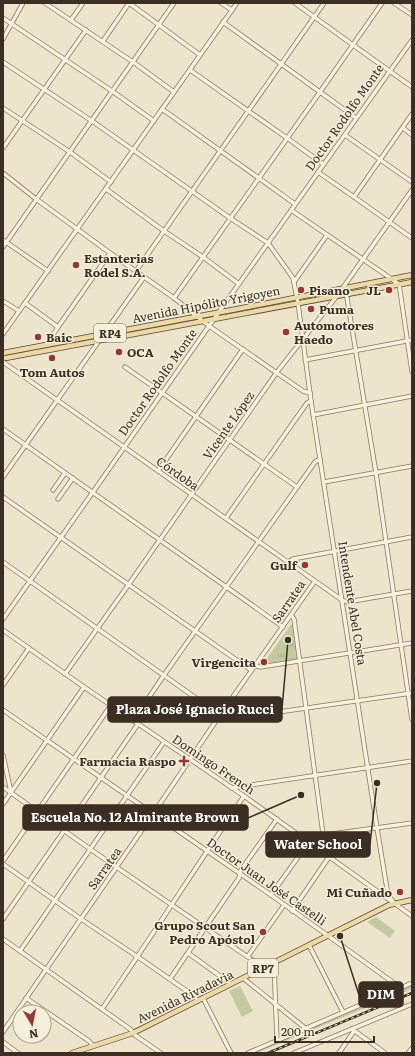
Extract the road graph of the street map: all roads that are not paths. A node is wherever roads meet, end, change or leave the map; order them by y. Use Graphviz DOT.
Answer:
graph roads {
  1 [pos="23,3"];
  2 [pos="45,3"];
  3 [pos="83,3"];
  4 [pos="129,3"];
  5 [pos="174,3"];
  6 [pos="222,3"];
  7 [pos="237,3"];
  8 [pos="295,3"];
  9 [pos="324,3"];
  10 [pos="382,3"];
  11 [pos="394,3"];
  12 [pos="405,3"];
  13 [pos="401,8"];
  14 [pos="232,10"];
  15 [pos="412,15"];
  16 [pos="314,17"];
  17 [pos="3,18"];
  18 [pos="71,20"];
  19 [pos="223,22"];
  20 [pos="11,24"];
  21 [pos="159,24"];
  22 [pos="86,30"];
  23 [pos="3,39"];
  24 [pos="412,40"];
  25 [pos="102,41"];
  26 [pos="353,45"];
  27 [pos="200,55"];
  28 [pos="65,60"];
  29 [pos="3,62"];
  30 [pos="133,62"];
  31 [pos="282,64"];
  32 [pos="190,70"];
  33 [pos="389,71"];
  34 [pos="412,87"];
  35 [pos="44,89"];
  36 [pos="112,91"];
  37 [pos="174,92"];
  38 [pos="320,92"];
  39 [pos="3,108"];
  40 [pos="162,110"];
  41 [pos="248,111"];
  42 [pos="412,114"];
  43 [pos="356,118"];
  44 [pos="22,121"];
  45 [pos="92,121"];
  46 [pos="154,121"];
  47 [pos="403,128"];
  48 [pos="412,134"];
  49 [pos="345,135"];
  50 [pos="287,138"];
  51 [pos="3,148"];
  52 [pos="133,150"];
  53 [pos="221,151"];
  54 [pos="70,152"];
  55 [pos="380,160"];
  56 [pos="324,164"];
  57 [pos="318,172"];
  58 [pos="3,173"];
  59 [pos="258,178"];
  60 [pos="111,182"];
  61 [pos="412,182"];
  62 [pos="106,189"];
  63 [pos="412,190"];
  64 [pos="192,191"];
  65 [pos="354,197"];
  66 [pos="36,199"];
  67 [pos="295,204"];
  68 [pos="291,210"];
  69 [pos="230,218"];
  70 [pos="389,222"];
  71 [pos="78,229"];
  72 [pos="164,231"];
  73 [pos="327,235"];
  74 [pos="412,238"];
  75 [pos="5,241"];
  76 [pos="268,243"];
  77 [pos="3,247"];
  78 [pos="110,253"];
  79 [pos="203,257"];
  80 [pos="362,259"];
  81 [pos="48,271"];
  82 [pos="136,271"];
  83 [pos="412,275"];
  84 [pos="144,277"];
  85 [pos="392,279"];
  86 [pos="294,282"];
  87 [pos="412,282"];
  88 [pos="239,284"];
  89 [pos="399,284"];
  90 [pos="344,287"];
  91 [pos="347,294"];
  92 [pos="337,296"];
  93 [pos="297,297"];
  94 [pos="174,298"];
  95 [pos="3,301"];
  96 [pos="25,303"];
  97 [pos="298,303"];
  98 [pos="19,311"];
  99 [pos="218,313"];
  100 [pos="199,317"];
  101 [pos="214,319"];
  102 [pos="204,321"];
  103 [pos="209,326"];
  104 [pos="58,327"];
  105 [pos="3,334"];
  106 [pos="105,334"];
  107 [pos="100,340"];
  108 [pos="303,340"];
  109 [pos="410,341"];
  110 [pos="47,344"];
  111 [pos="243,349"];
  112 [pos="356,351"];
  113 [pos="3,353"];
  114 [pos="3,358"];
  115 [pos="305,360"];
  116 [pos="3,362"];
  117 [pos="125,367"];
  118 [pos="277,372"];
  119 [pos="412,372"];
  120 [pos="162,393"];
  121 [pos="310,393"];
  122 [pos="412,396"];
  123 [pos="57,400"];
  124 [pos="311,401"];
  125 [pos="365,405"];
  126 [pos="314,415"];
  127 [pos="196,416"];
  128 [pos="3,429"];
  129 [pos="230,440"];
  130 [pos="26,446"];
  131 [pos="124,447"];
  132 [pos="320,459"];
  133 [pos="264,464"];
  134 [pos="412,466"];
  135 [pos="158,471"];
  136 [pos="65,473"];
  137 [pos="376,473"];
  138 [pos="3,477"];
  139 [pos="73,478"];
  140 [pos="324,482"];
  141 [pos="297,487"];
  142 [pos="53,490"];
  143 [pos="93,492"];
  144 [pos="192,494"];
  145 [pos="3,497"];
  146 [pos="58,499"];
  147 [pos="226,518"];
  148 [pos="61,537"];
  149 [pos="412,537"];
  150 [pos="160,540"];
  151 [pos="259,541"];
  152 [pos="386,542"];
  153 [pos="335,552"];
  154 [pos="3,562"];
  155 [pos="288,562"];
  156 [pos="315,580"];
  157 [pos="30,581"];
  158 [pos="129,584"];
  159 [pos="227,587"];
  160 [pos="412,591"];
  161 [pos="393,594"];
  162 [pos="342,600"];
  163 [pos="291,615"];
  164 [pos="3,619"];
  165 [pos="283,626"];
  166 [pos="97,628"];
  167 [pos="3,630"];
  168 [pos="195,631"];
  169 [pos="412,643"];
  170 [pos="401,645"];
  171 [pos="29,648"];
  172 [pos="350,653"];
  173 [pos="300,661"];
  174 [pos="254,666"];
  175 [pos="251,670"];
  176 [pos="65,674"];
  177 [pos="164,675"];
  178 [pos="3,685"];
  179 [pos="84,687"];
  180 [pos="410,693"];
  181 [pos="358,701"];
  182 [pos="111,706"];
  183 [pos="306,708"];
  184 [pos="3,710"];
  185 [pos="220,715"];
  186 [pos="217,719"];
  187 [pos="412,720"];
  188 [pos="133,721"];
  189 [pos="138,724"];
  190 [pos="47,741"];
  191 [pos="164,742"];
  192 [pos="3,755"];
  193 [pos="74,759"];
  194 [pos="190,760"];
  195 [pos="412,761"];
  196 [pos="367,768"];
  197 [pos="316,776"];
  198 [pos="100,778"];
  199 [pos="3,787"];
  200 [pos="231,788"];
  201 [pos="11,792"];
  202 [pos="127,796"];
  203 [pos="244,796"];
  204 [pos="3,804"];
  205 [pos="37,811"];
  206 [pos="153,814"];
  207 [pos="277,820"];
  208 [pos="412,823"];
  209 [pos="377,828"];
  210 [pos="64,830"];
  211 [pos="324,836"];
  212 [pos="308,842"];
  213 [pos="90,849"];
  214 [pos="207,851"];
  215 [pos="328,856"];
  216 [pos="3,863"];
  217 [pos="117,867"];
  218 [pos="240,874"];
  219 [pos="29,882"];
  220 [pos="271,896"];
  221 [pos="54,900"];
  222 [pos="412,900"];
  223 [pos="172,904"];
  224 [pos="394,904"];
  225 [pos="284,905"];
  226 [pos="292,911"];
  227 [pos="412,916"];
  228 [pos="3,918"];
  229 [pos="81,919"];
  230 [pos="206,928"];
  231 [pos="328,936"];
  232 [pos="3,939"];
  233 [pos="309,945"];
  234 [pos="20,951"];
  235 [pos="188,954"];
  236 [pos="248,956"];
  237 [pos="138,957"];
  238 [pos="274,963"];
  239 [pos="264,968"];
  240 [pos="46,970"];
  241 [pos="243,978"];
  242 [pos="170,979"];
  243 [pos="412,983"];
  244 [pos="231,984"];
  245 [pos="401,988"];
  246 [pos="26,998"];
  247 [pos="200,1000"];
  248 [pos="275,1004"];
  249 [pos="412,1004"];
  250 [pos="102,1009"];
  251 [pos="343,1012"];
  252 [pos="305,1028"];
  253 [pos="353,1030"];
  254 [pos="3,1032"];
  255 [pos="133,1033"];
  256 [pos="277,1040"];
  257 [pos="3,1042"];
  258 [pos="94,1046"];
  259 [pos="412,1048"];
  260 [pos="18,1053"];
  261 [pos="72,1053"];
  262 [pos="161,1053"];
  263 [pos="231,1053"];
  264 [pos="248,1053"];
  265 [pos="294,1053"];
  266 [pos="339,1053"];
  267 [pos="385,1053"];
  268 [pos="408,1053"];
  1 -- 20 [label="street"];
  2 -- 18 [label="street"];
  3 -- 18 [label="street"];
  4 -- 21 [label="street"];
  4 -- 25 [label="street"];
  5 -- 21 [label="street"];
  6 -- 14 [label="street"];
  7 -- 14 [label="street"];
  8 -- 16 [label="street"];
  9 -- 16 [label="street"];
  10 -- 26 [label="street"];
  11 -- 13 [label="street"];
  12 -- 13 [label="street"];
  13 -- 15 [label="street"];
  14 -- 19 [label="street"];
  16 -- 26 [label="street"];
  16 -- 31 [label="street"];
  17 -- 20 [label="street"];
  18 -- 22 [label="street"];
  19 -- 27 [label="street"];
  19 -- 31 [label="street"];
  20 -- 23 [label="street"];
  20 -- 28 [label="street"];
  21 -- 27 [label="street"];
  21 -- 30 [label="street"];
  22 -- 25 [label="street"];
  22 -- 28 [label="street"];
  24 -- 33 [label="street, Doctor Rodolfo Monte"];
  25 -- 30 [label="street"];
  26 -- 33 [label="street"];
  26 -- 38 [label="street"];
  27 -- 32 [label="street"];
  28 -- 35 [label="street"];
  28 -- 36 [label="street"];
  29 -- 35 [label="street"];
  30 -- 36 [label="street"];
  30 -- 37 [label="street"];
  31 -- 38 [label="street"];
  31 -- 41 [label="street"];
  32 -- 37 [label="street"];
  32 -- 41 [label="street"];
  33 -- 34 [label="street"];
  33 -- 43 [label="street, Doctor Rodolfo Monte"];
  35 -- 44 [label="street"];
  35 -- 45 [label="street"];
  36 -- 45 [label="street"];
  36 -- 46 [label="street"];
  37 -- 40 [label="street"];
  38 -- 43 [label="street"];
  38 -- 50 [label="street"];
  39 -- 44 [label="street"];
  40 -- 46 [label="street"];
  40 -- 53 [label="street"];
  41 -- 50 [label="street"];
  41 -- 53 [label="street"];
  42 -- 47 [label="street"];
  43 -- 49 [label="street, Doctor Rodolfo Monte"];
  44 -- 51 [label="street"];
  44 -- 54 [label="street"];
  45 -- 52 [label="street"];
  45 -- 54 [label="street"];
  46 -- 52 [label="street"];
  47 -- 48 [label="street"];
  47 -- 55 [label="street"];
  49 -- 55 [label="street"];
  49 -- 56 [label="street, Doctor Rodolfo Monte"];
  50 -- 56 [label="street"];
  50 -- 59 [label="street"];
  52 -- 60 [label="street"];
  52 -- 64 [label="street"];
  53 -- 59 [label="street"];
  53 -- 64 [label="street"];
  54 -- 60 [label="street"];
  54 -- 66 [label="street"];
  55 -- 61 [label="street"];
  55 -- 65 [label="street"];
  56 -- 57 [label="street, Doctor Rodolfo Monte"];
  57 -- 65 [label="street"];
  57 -- 67 [label="street, Doctor Rodolfo Monte"];
  58 -- 66 [label="street"];
  59 -- 67 [label="street"];
  59 -- 69 [label="street"];
  60 -- 62 [label="street"];
  62 -- 71 [label="street"];
  62 -- 72 [label="street"];
  63 -- 70 [label="street, Vicente López"];
  64 -- 69 [label="street"];
  64 -- 72 [label="street"];
  65 -- 70 [label="street"];
  66 -- 71 [label="street"];
  66 -- 75 [label="street"];
  67 -- 68 [label="street, Doctor Rodolfo Monte"];
  68 -- 73 [label="street"];
  68 -- 76 [label="street, Doctor Rodolfo Monte"];
  69 -- 76 [label="street"];
  69 -- 79 [label="street"];
  70 -- 74 [label="street"];
  70 -- 80 [label="street, Vicente López"];
  71 -- 78 [label="street"];
  71 -- 81 [label="street"];
  72 -- 79 [label="street"];
  72 -- 82 [label="street"];
  73 -- 80 [label="street"];
  73 -- 86 [label="street"];
  75 -- 77 [label="street"];
  75 -- 81 [label="street"];
  76 -- 86 [label="street, Intendente Abel Costa"];
  76 -- 88 [label="street, Doctor Rodolfo Monte"];
  78 -- 82 [label="street"];
  78 -- 104 [label="street"];
  79 -- 88 [label="street"];
  79 -- 94 [label="street"];
  80 -- 85 [label="street"];
  80 -- 90 [label="street, Vicente López"];
  81 -- 96 [label="street"];
  82 -- 84 [label="street"];
  83 -- 85 [label="main road, Avenida Hipólito Yrigoyen / RP4"];
  84 -- 94 [label="street"];
  84 -- 106 [label="street"];
  85 -- 89 [label="street"];
  85 -- 90 [label="main road, Avenida Hipólito Yrigoyen / RP4"];
  86 -- 93 [label="street, Intendente Abel Costa"];
  87 -- 89 [label="main road, Avenida Hipólito Yrigoyen / RP4"];
  88 -- 99 [label="street, Doctor Rodolfo Monte"];
  89 -- 91 [label="main road, Avenida Hipólito Yrigoyen / RP4"];
  89 -- 109 [label="street"];
  90 -- 91 [label="street"];
  90 -- 92 [label="street, Vicente López"];
  90 -- 93 [label="main road, Avenida Hipólito Yrigoyen / RP4"];
  91 -- 92 [label="main road, Avenida Hipólito Yrigoyen / RP4"];
  91 -- 112 [label="street"];
  92 -- 97 [label="main road, Avenida Hipólito Yrigoyen / RP4"];
  92 -- 108 [label="street, Vicente López"];
  93 -- 97 [label="street, Intendente Abel Costa"];
  93 -- 99 [label="main road, Avenida Hipólito Yrigoyen / RP4"];
  94 -- 100 [label="street"];
  95 -- 98 [label="street"];
  96 -- 98 [label="street"];
  96 -- 104 [label="street"];
  97 -- 101 [label="main road, Avenida Hipólito Yrigoyen / RP4"];
  97 -- 108 [label="street, Intendente Abel Costa"];
  98 -- 105 [label="street"];
  99 -- 100 [label="main road, Avenida Hipólito Yrigoyen / RP4"];
  99 -- 101 [label="street, Doctor Rodolfo Monte"];
  100 -- 102 [label="street"];
  100 -- 106 [label="main road, Avenida Hipólito Yrigoyen / RP4"];
  101 -- 102 [label="main road, Avenida Hipólito Yrigoyen / RP4"];
  101 -- 103 [label="street, Doctor Rodolfo Monte"];
  102 -- 103 [label="street"];
  102 -- 107 [label="main road, Avenida Hipólito Yrigoyen / RP4"];
  103 -- 111 [label="street"];
  103 -- 120 [label="street, Doctor Rodolfo Monte"];
  104 -- 110 [label="street"];
  106 -- 107 [label="street"];
  106 -- 110 [label="main road, Avenida Hipólito Yrigoyen / RP4"];
  107 -- 114 [label="main road, Avenida Hipólito Yrigoyen / RP4"];
  107 -- 123 [label="street"];
  108 -- 115 [label="street, Intendente Abel Costa"];
  108 -- 118 [label="street, Vicente López"];
  109 -- 112 [label="street"];
  109 -- 119 [label="street"];
  110 -- 113 [label="main road, Avenida Hipólito Yrigoyen / RP4"];
  111 -- 118 [label="street"];
  111 -- 127 [label="street"];
  112 -- 115 [label="street"];
  112 -- 125 [label="street"];
  115 -- 121 [label="street, Intendente Abel Costa"];
  116 -- 123 [label="street, Córdoba"];
  117 -- 120 [label="street"];
  118 -- 121 [label="street"];
  118 -- 129 [label="street, Vicente López"];
  120 -- 127 [label="street"];
  120 -- 131 [label="street, Doctor Rodolfo Monte"];
  121 -- 124 [label="street, Intendente Abel Costa"];
  122 -- 125 [label="street"];
  123 -- 130 [label="street"];
  123 -- 131 [label="street, Córdoba"];
  124 -- 126 [label="street, Intendente Abel Costa"];
  124 -- 133 [label="street"];
  125 -- 126 [label="street"];
  125 -- 137 [label="street"];
  126 -- 132 [label="street, Intendente Abel Costa"];
  127 -- 129 [label="street"];
  127 -- 135 [label="street"];
  128 -- 130 [label="street"];
  129 -- 133 [label="street"];
  129 -- 144 [label="street, Vicente López"];
  130 -- 136 [label="street"];
  130 -- 138 [label="street"];
  131 -- 135 [label="street, Córdoba"];
  131 -- 143 [label="street, Doctor Rodolfo Monte"];
  132 -- 140 [label="street, Intendente Abel Costa"];
  132 -- 141 [label="street"];
  133 -- 141 [label="street"];
  133 -- 147 [label="street"];
  134 -- 137 [label="street"];
  135 -- 144 [label="street, Córdoba"];
  136 -- 139 [label="street"];
  136 -- 142 [label="street"];
  137 -- 140 [label="street"];
  137 -- 152 [label="street"];
  139 -- 143 [label="street"];
  139 -- 146 [label="street"];
  140 -- 153 [label="street, Intendente Abel Costa"];
  141 -- 151 [label="street"];
  143 -- 148 [label="street, Doctor Rodolfo Monte"];
  143 -- 150 [label="street"];
  144 -- 147 [label="street, Córdoba"];
  144 -- 150 [label="street, Vicente López"];
  145 -- 148 [label="street"];
  147 -- 151 [label="street, Córdoba"];
  148 -- 157 [label="street, Doctor Rodolfo Monte"];
  148 -- 158 [label="street"];
  149 -- 152 [label="street"];
  150 -- 158 [label="street, Vicente López"];
  150 -- 159 [label="street"];
  151 -- 155 [label="street, Córdoba"];
  151 -- 159 [label="street"];
  152 -- 153 [label="street"];
  152 -- 161 [label="street"];
  153 -- 155 [label="street"];
  153 -- 162 [label="street, Intendente Abel Costa"];
  154 -- 157 [label="street"];
  155 -- 156 [label="street, Córdoba"];
  156 -- 162 [label="street, Córdoba"];
  156 -- 163 [label="street, Sarratea"];
  157 -- 164 [label="street, Doctor Rodolfo Monte"];
  157 -- 166 [label="street"];
  158 -- 166 [label="street, Vicente López"];
  158 -- 168 [label="street"];
  159 -- 165 [label="street"];
  159 -- 168 [label="street"];
  160 -- 161 [label="street"];
  161 -- 162 [label="street"];
  161 -- 170 [label="street"];
  162 -- 172 [label="street, Intendente Abel Costa"];
  163 -- 165 [label="street, Sarratea"];
  163 -- 173 [label="street"];
  165 -- 174 [label="street, Sarratea"];
  166 -- 176 [label="street, Vicente López"];
  166 -- 177 [label="street"];
  167 -- 171 [label="street, Domingo French"];
  168 -- 175 [label="street"];
  168 -- 177 [label="street"];
  169 -- 170 [label="street"];
  170 -- 172 [label="street"];
  170 -- 180 [label="street"];
  171 -- 176 [label="street, Domingo French"];
  171 -- 178 [label="street"];
  172 -- 173 [label="street"];
  172 -- 181 [label="street, Intendente Abel Costa"];
  173 -- 174 [label="street"];
  173 -- 183 [label="street"];
  174 -- 175 [label="street, Sarratea"];
  175 -- 185 [label="street, Sarratea"];
  176 -- 179 [label="street, Domingo French"];
  177 -- 185 [label="street"];
  177 -- 188 [label="street"];
  179 -- 182 [label="street, Domingo French"];
  179 -- 190 [label="street"];
  180 -- 181 [label="street"];
  180 -- 187 [label="street"];
  181 -- 183 [label="street"];
  181 -- 196 [label="street, Intendente Abel Costa"];
  182 -- 188 [label="street, Domingo French"];
  182 -- 193 [label="street"];
  183 -- 186 [label="street"];
  183 -- 197 [label="street"];
  184 -- 190 [label="street, Doctor Juan José Castelli"];
  185 -- 186 [label="street, Sarratea"];
  186 -- 194 [label="street, Sarratea"];
  188 -- 189 [label="street, Domingo French"];
  189 -- 191 [label="street, Domingo French"];
  189 -- 198 [label="street"];
  190 -- 193 [label="street, Doctor Juan José Castelli"];
  190 -- 201 [label="street"];
  191 -- 194 [label="street, Domingo French"];
  191 -- 202 [label="street"];
  192 -- 201 [label="street"];
  193 -- 198 [label="street, Doctor Juan José Castelli"];
  193 -- 205 [label="street"];
  194 -- 200 [label="street, Domingo French"];
  194 -- 206 [label="street, Sarratea"];
  195 -- 196 [label="street"];
  196 -- 197 [label="street"];
  196 -- 209 [label="street, Intendente Abel Costa"];
  197 -- 200 [label="street"];
  197 -- 211 [label="street"];
  198 -- 202 [label="street, Doctor Juan José Castelli"];
  198 -- 210 [label="street"];
  199 -- 201 [label="street"];
  200 -- 203 [label="street, Domingo French"];
  201 -- 204 [label="street"];
  201 -- 205 [label="street"];
  202 -- 206 [label="street, Doctor Juan José Castelli"];
  202 -- 213 [label="street"];
  203 -- 207 [label="street, Domingo French"];
  203 -- 214 [label="street"];
  205 -- 210 [label="street"];
  205 -- 216 [label="street"];
  206 -- 214 [label="street, Doctor Juan José Castelli"];
  206 -- 217 [label="street, Sarratea"];
  207 -- 212 [label="street, Domingo French"];
  207 -- 218 [label="street"];
  208 -- 209 [label="street"];
  209 -- 211 [label="street"];
  209 -- 224 [label="street, Intendente Abel Costa"];
  210 -- 213 [label="street"];
  210 -- 219 [label="street"];
  211 -- 212 [label="street"];
  211 -- 215 [label="street"];
  212 -- 215 [label="street, Domingo French"];
  212 -- 220 [label="street"];
  213 -- 217 [label="street"];
  213 -- 221 [label="street"];
  214 -- 218 [label="street, Doctor Juan José Castelli"];
  214 -- 223 [label="street"];
  215 -- 224 [label="street, Domingo French"];
  215 -- 226 [label="street"];
  216 -- 219 [label="street"];
  217 -- 223 [label="street"];
  217 -- 229 [label="street, Sarratea"];
  218 -- 220 [label="street, Doctor Juan José Castelli"];
  218 -- 230 [label="street"];
  219 -- 221 [label="street"];
  219 -- 228 [label="street"];
  220 -- 225 [label="street, Doctor Juan José Castelli"];
  221 -- 229 [label="street"];
  221 -- 234 [label="street"];
  222 -- 224 [label="main road, Avenida Rivadavia / RP7"];
  223 -- 230 [label="street"];
  223 -- 237 [label="street"];
  224 -- 227 [label="street, Domingo French"];
  224 -- 231 [label="main road, Avenida Rivadavia / RP7"];
  225 -- 226 [label="street, Doctor Juan José Castelli"];
  225 -- 236 [label="street"];
  226 -- 231 [label="street, Doctor Juan José Castelli"];
  229 -- 237 [label="street"];
  229 -- 240 [label="street, Sarratea"];
  230 -- 235 [label="street"];
  230 -- 236 [label="street"];
  231 -- 233 [label="main road, Avenida Rivadavia / RP7"];
  231 -- 245 [label="street, Doctor Juan José Castelli"];
  232 -- 234 [label="street"];
  233 -- 238 [label="main road, Avenida Rivadavia / RP7"];
  233 -- 251 [label="street"];
  234 -- 240 [label="street"];
  235 -- 242 [label="street"];
  235 -- 244 [label="street"];
  236 -- 239 [label="street"];
  237 -- 242 [label="street"];
  237 -- 250 [label="street"];
  238 -- 239 [label="main road, Avenida Rivadavia / RP7"];
  238 -- 248 [label="street"];
  239 -- 241 [label="main road, Avenida Rivadavia / RP7"];
  240 -- 246 [label="street, Sarratea"];
  240 -- 250 [label="street"];
  241 -- 244 [label="main road, Avenida Rivadavia / RP7"];
  241 -- 248 [label="street"];
  242 -- 247 [label="street"];
  243 -- 245 [label="street"];
  244 -- 247 [label="main road, Avenida Rivadavia / RP7"];
  245 -- 251 [label="street"];
  246 -- 254 [label="street, Sarratea"];
  246 -- 258 [label="street"];
  247 -- 255 [label="main road, Avenida Rivadavia / RP7"];
  247 -- 263 [label="street"];
  248 -- 252 [label="street"];
  248 -- 256 [label="street"];
  249 -- 253 [label="street"];
  250 -- 255 [label="street"];
  251 -- 252 [label="street"];
  252 -- 256 [label="street"];
  253 -- 265 [label="street"];
  253 -- 266 [label="street"];
  253 -- 267 [label="street"];
  255 -- 258 [label="main road, Avenida Rivadavia / RP7"];
  255 -- 262 [label="street"];
  256 -- 264 [label="street"];
  257 -- 260 [label="street"];
  258 -- 261 [label="main road, Avenida Rivadavia / RP7"];
  259 -- 268 [label="street"];
}
